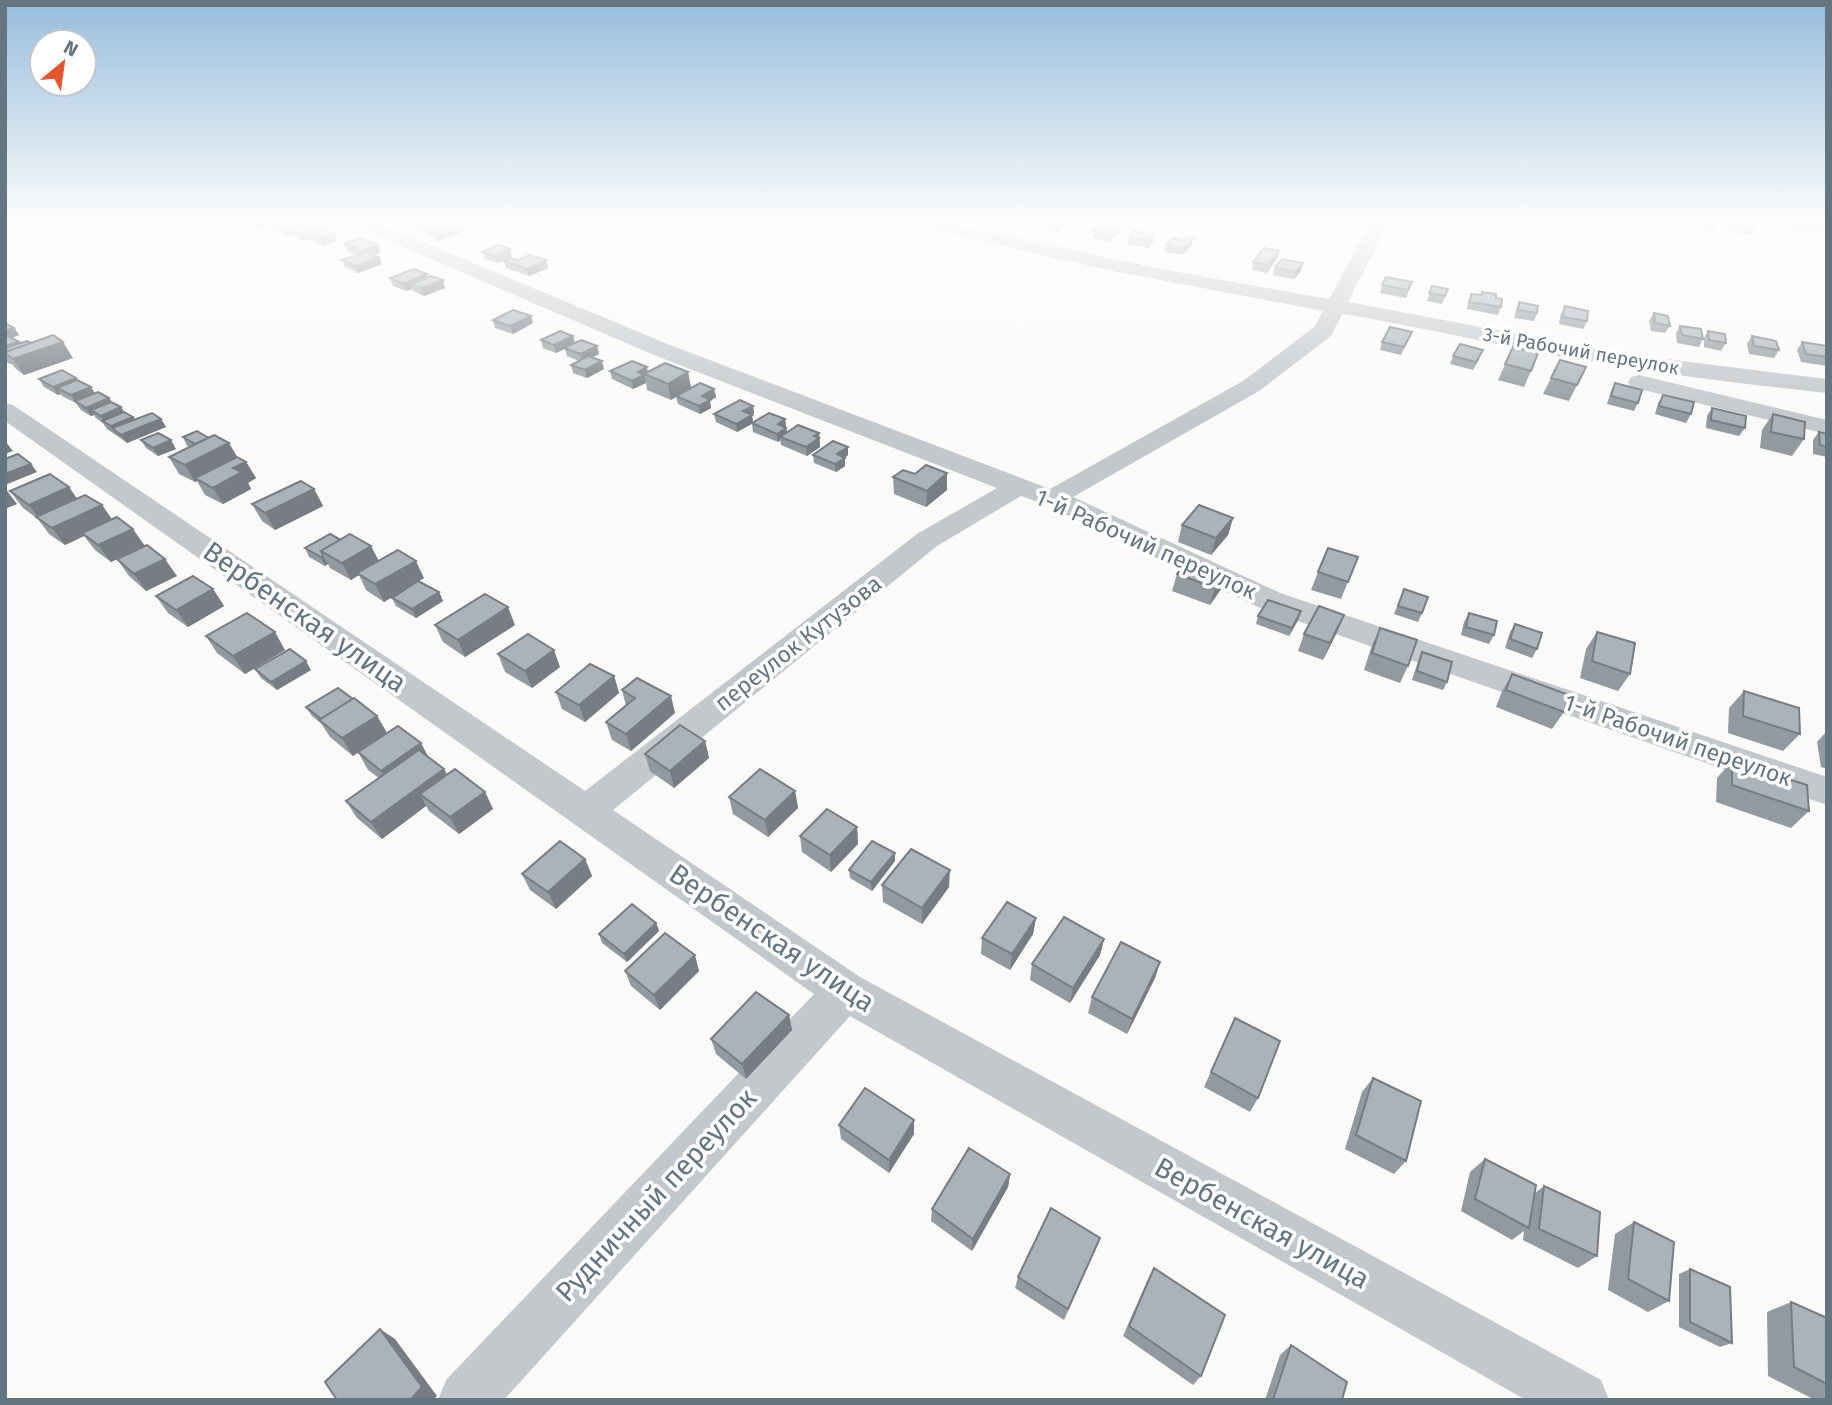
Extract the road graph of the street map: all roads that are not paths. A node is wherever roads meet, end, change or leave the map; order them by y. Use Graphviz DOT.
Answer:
graph roads {
  1 [pos="515,288"];
  2 [pos="1231,288"];
  3 [pos="1345,288"];
  4 [pos="1334,308"];
  5 [pos="1827,386"];
  6 [pos="5,410"];
  7 [pos="1827,427"];
  8 [pos="1018,487"];
  9 [pos="1053,498"];
  10 [pos="1827,791"];
  11 [pos="586,811"];
  12 [pos="845,991"];
  13 [pos="466,1400"];
  14 [pos="1581,1400"];
  1 -- 8 [label="street, 1-й Рабочий переулок"];
  2 -- 4 [label="street, 3-й Рабочий переулок"];
  3 -- 4 [label="street"];
  4 -- 5 [label="street, 3-й Рабочий переулок"];
  4 -- 7 [label="street"];
  4 -- 9 [label="street"];
  6 -- 11 [label="street, Вербенская улица"];
  8 -- 9 [label="street, 1-й Рабочий переулок"];
  8 -- 11 [label="street, переулок Кутузова"];
  9 -- 10 [label="street, 1-й Рабочий переулок"];
  11 -- 12 [label="street, Вербенская улица"];
  12 -- 13 [label="street, Рудничный переулок"];
  12 -- 14 [label="street, Вербенская улица"];
}
